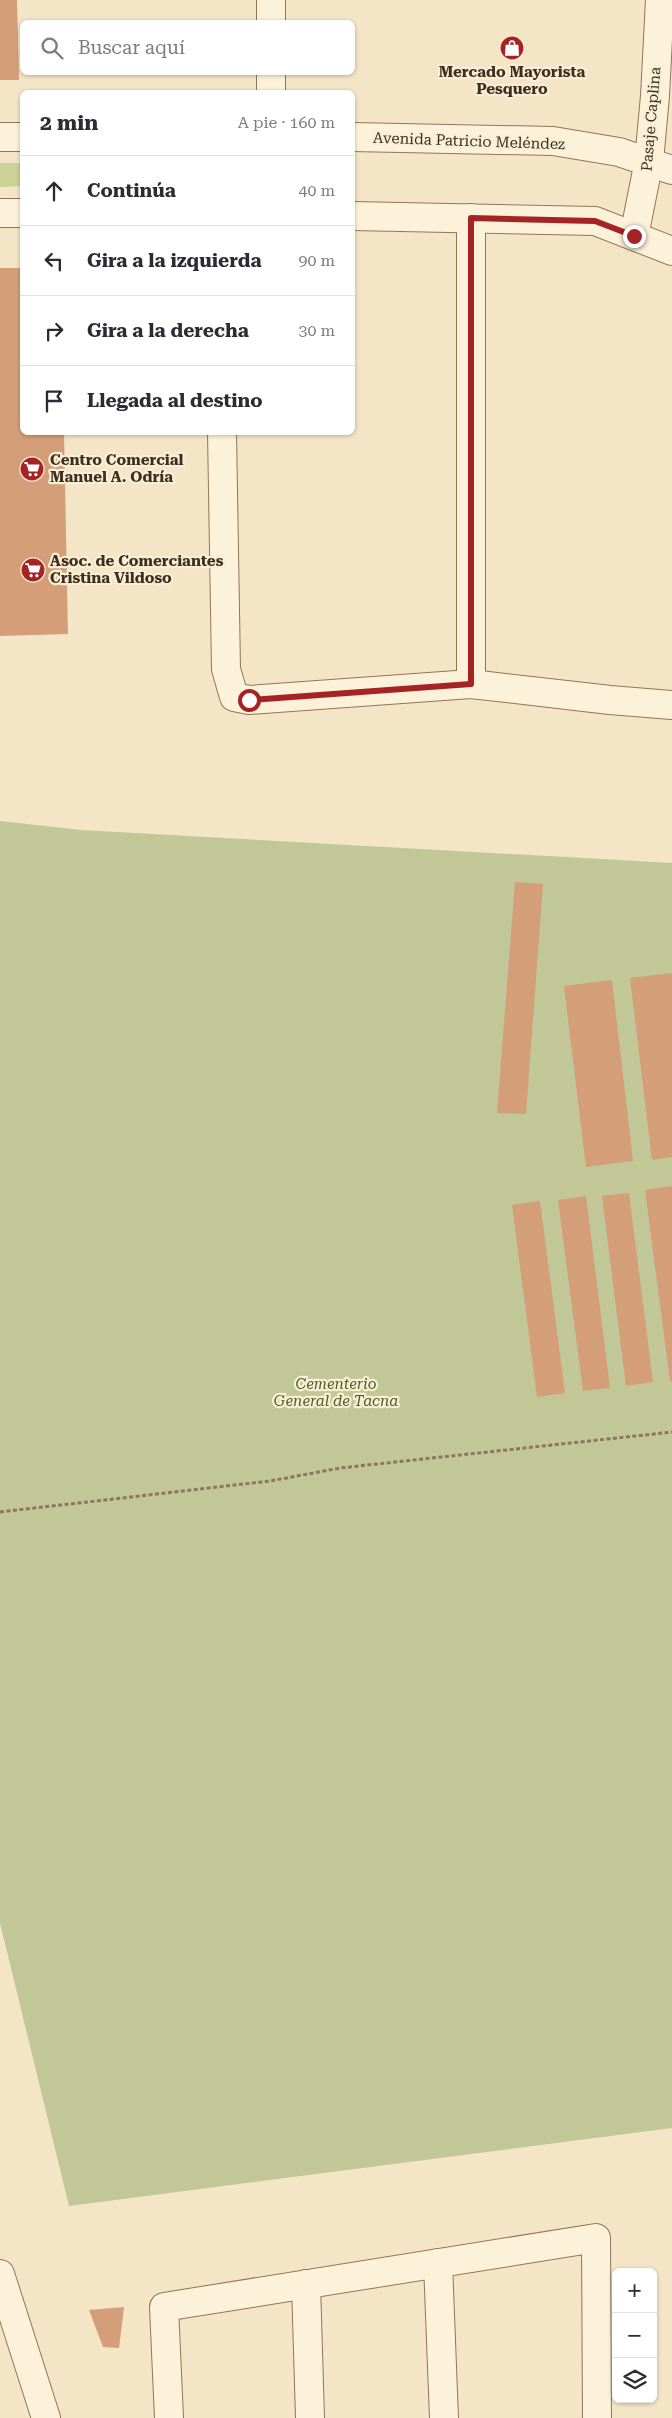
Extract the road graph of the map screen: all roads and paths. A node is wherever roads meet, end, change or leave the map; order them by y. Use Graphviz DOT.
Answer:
graph roads {
  1 [pos="271,0"];
  2 [pos="660,0"];
  3 [pos="271,20"];
  4 [pos="271,75"];
  5 [pos="271,90"];
  6 [pos="0,137"];
  7 [pos="20,137"];
  8 [pos="355,137"];
  9 [pos="661,166"];
  10 [pos="0,213"];
  11 [pos="20,213"];
  12 [pos="355,216"];
  13 [pos="471,218"];
  14 [pos="634,236"];
  15 [pos="672,251"];
  16 [pos="222,435"];
  17 [pos="471,684"];
  18 [pos="672,705"];
  19 [pos="672,1432"];
  20 [pos="0,1512"];
  21 [pos="438,2263"];
  22 [pos="0,2274"];
  23 [pos="306,2284"];
  24 [pos="46,2418"];
  25 [pos="168,2418"];
  26 [pos="310,2418"];
  27 [pos="444,2418"];
  28 [pos="597,2418"];
  1 -- 3 [label="street"];
  2 -- 9 [label="street, Pasaje Caplina"];
  4 -- 5 [label="street"];
  6 -- 7 [label="street"];
  8 -- 9 [label="street, Avenida Patricio Meléndez"];
  9 -- 14 [label="street, Pasaje Caplina"];
  10 -- 11 [label="street"];
  12 -- 13 [label="street"];
  13 -- 14 [label="street"];
  13 -- 17 [label="street"];
  14 -- 15 [label="street"];
  16 -- 17 [label="street"];
  17 -- 18 [label="street"];
  19 -- 20 [label="path"];
  21 -- 23 [label="street"];
  21 -- 27 [label="street"];
  21 -- 28 [label="street"];
  22 -- 24 [label="street"];
  23 -- 25 [label="street"];
  23 -- 26 [label="street"];
}
